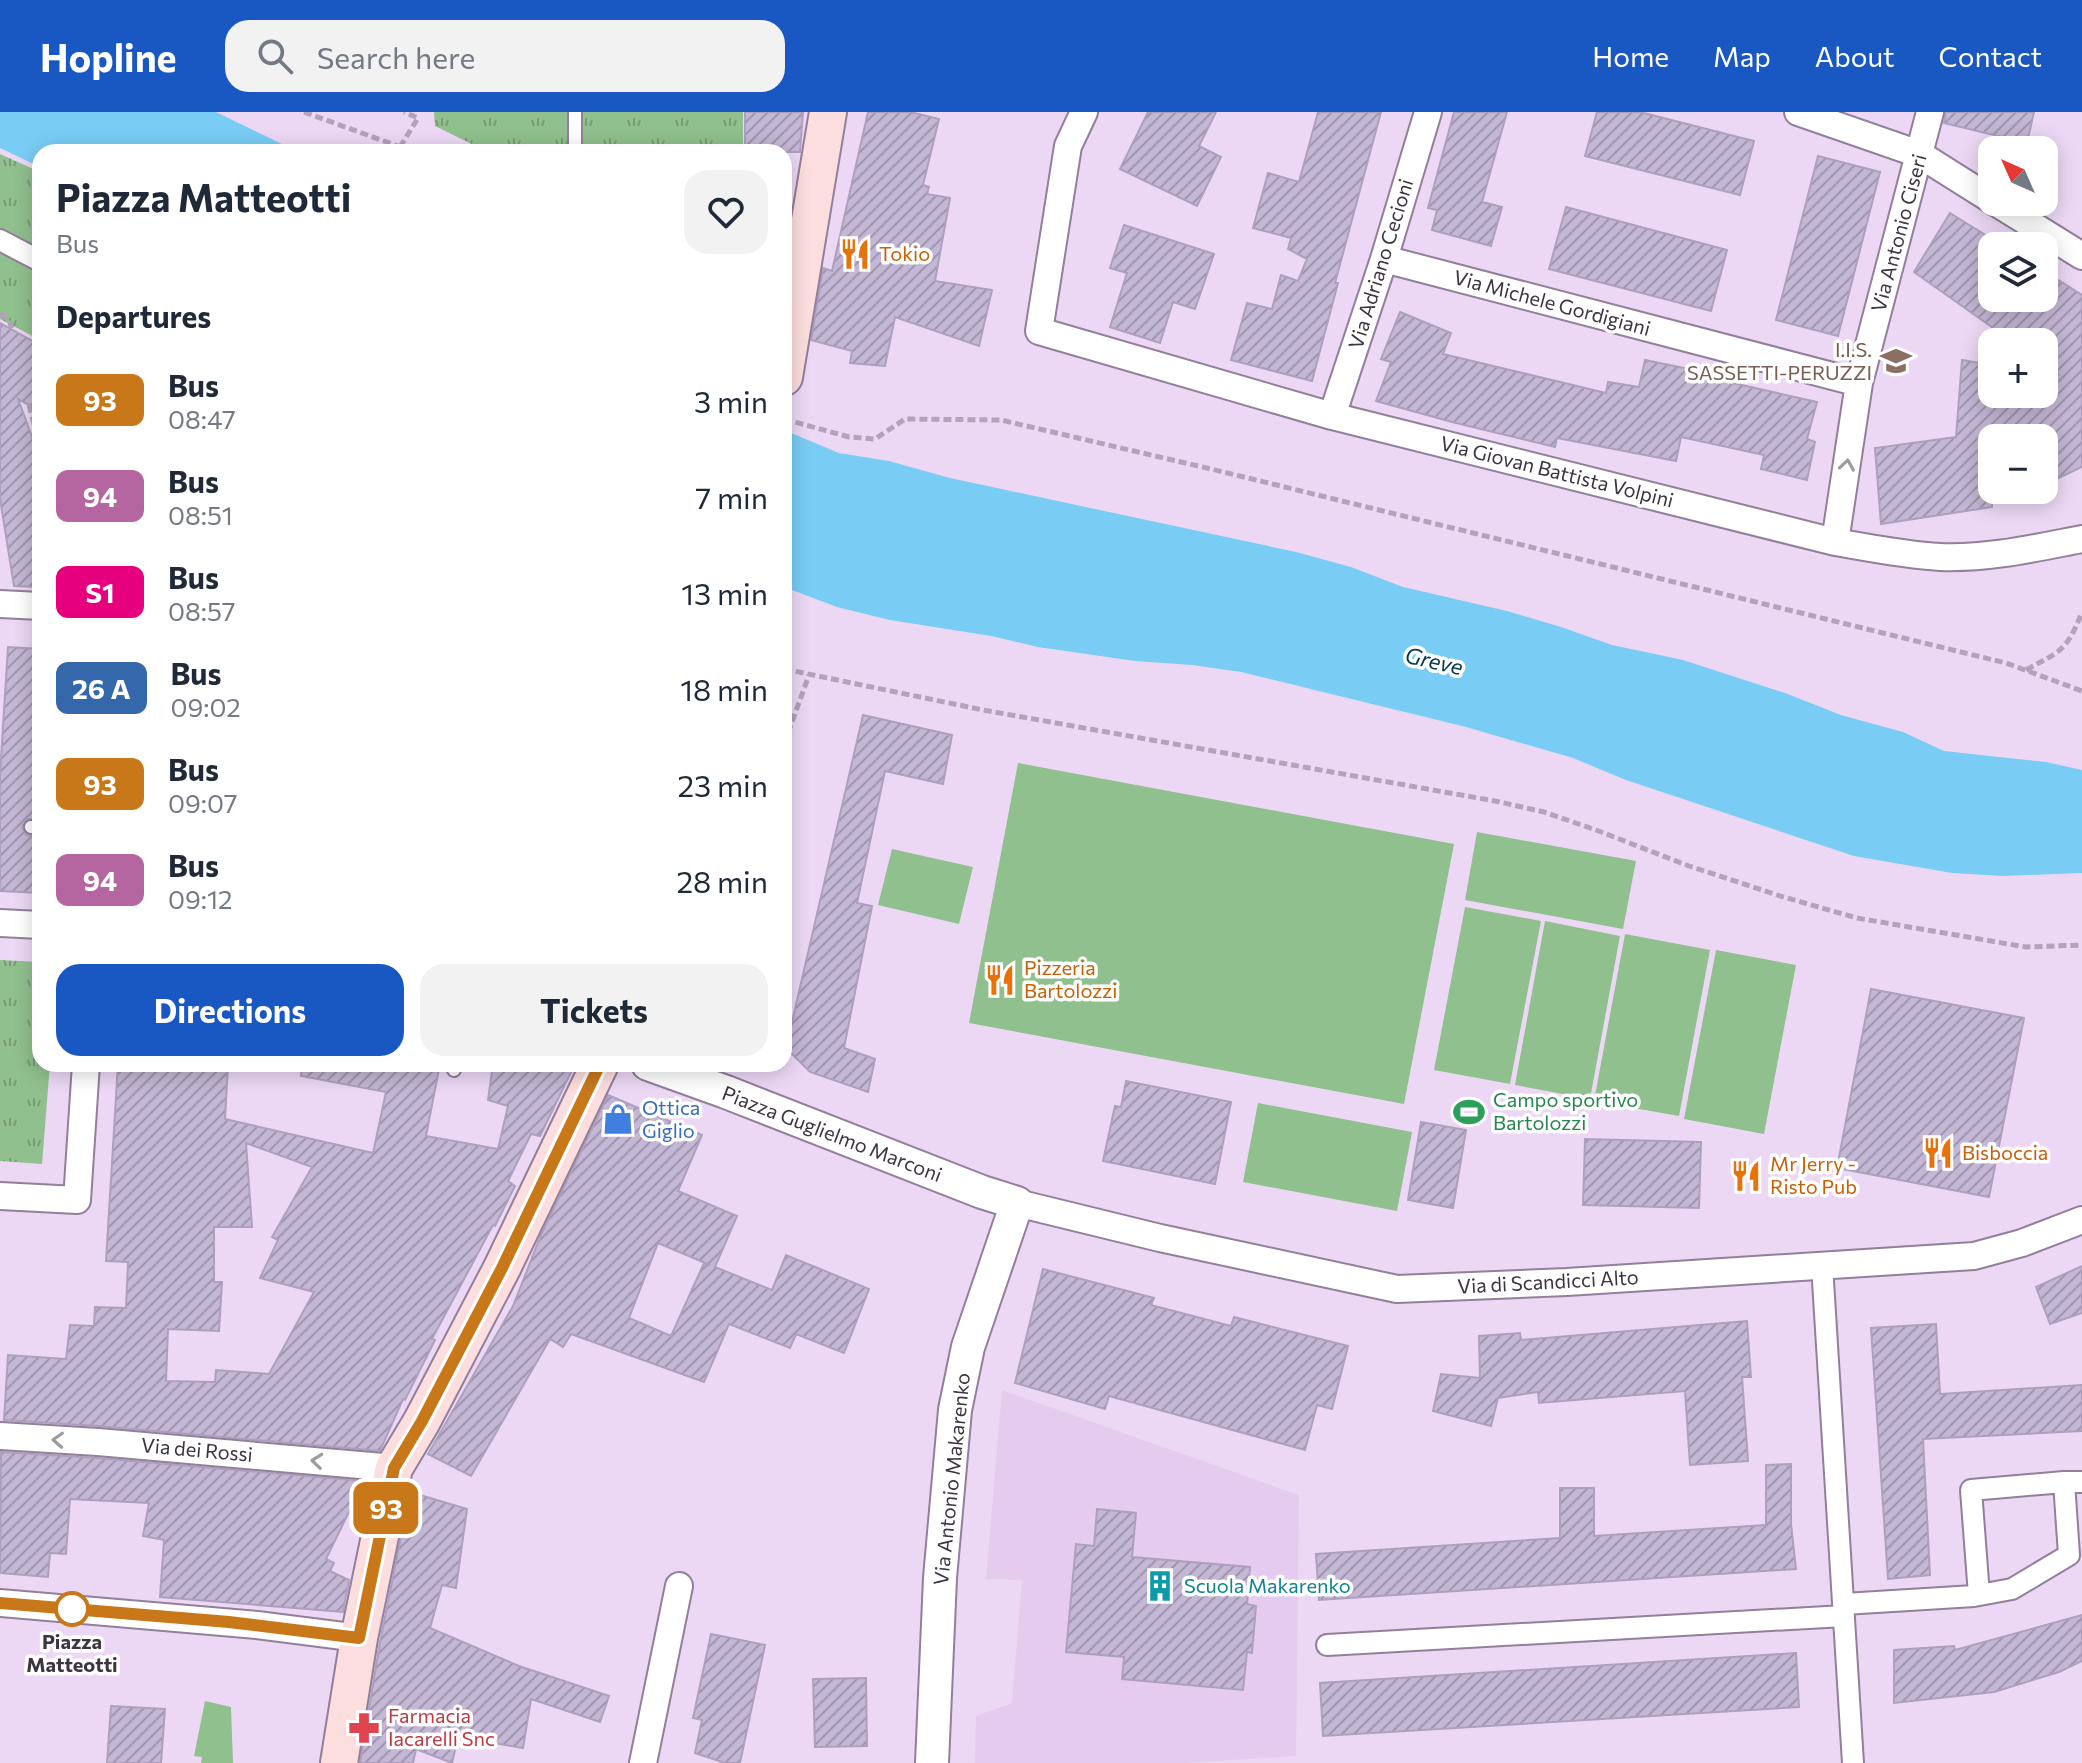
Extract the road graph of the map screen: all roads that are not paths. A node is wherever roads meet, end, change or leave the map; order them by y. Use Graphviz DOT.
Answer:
graph roads {
  1 [pos="575,112"];
  2 [pos="828,112"];
  3 [pos="1084,112"];
  4 [pos="1428,112"];
  5 [pos="1798,112"];
  6 [pos="1930,112"];
  7 [pos="575,144"];
  8 [pos="1919,154"];
  9 [pos="1978,191"];
  10 [pos="2018,216"];
  11 [pos="0,240"];
  12 [pos="2082,256"];
  13 [pos="32,257"];
  14 [pos="1384,259"];
  15 [pos="792,332"];
  16 [pos="1859,383"];
  17 [pos="1332,416"];
  18 [pos="2082,539"];
  19 [pos="1835,542"];
  20 [pos="0,604"];
  21 [pos="32,606"];
  22 [pos="0,923"];
  23 [pos="32,925"];
  24 [pos="85,1072"];
  25 [pos="596,1072"];
  26 [pos="670,1072"];
  27 [pos="0,1196"];
  28 [pos="1017,1203"];
  29 [pos="2082,1220"];
  30 [pos="1822,1265"];
  31 [pos="0,1436"];
  32 [pos="394,1468"];
  33 [pos="2073,1482"];
  34 [pos="679,1586"];
  35 [pos="1979,1595"];
  36 [pos="0,1603"];
  37 [pos="1844,1610"];
  38 [pos="359,1638"];
  39 [pos="1327,1645"];
  40 [pos="339,1763"];
  41 [pos="643,1763"];
  42 [pos="932,1763"];
  43 [pos="1853,1763"];
  1 -- 7 [label="lane"];
  2 -- 15 [label="main road"];
  3 -- 17 [label="street, Via Giovan Battista Volpini"];
  4 -- 14 [label="street, Via Adriano Cecioni"];
  5 -- 8 [label="street"];
  6 -- 8 [label="street, Via Antonio Ciseri"];
  8 -- 9 [label="street"];
  8 -- 16 [label="street, Via Antonio Ciseri"];
  10 -- 12 [label="street"];
  11 -- 13 [label="street"];
  14 -- 16 [label="street, Via Michele Gordigiani"];
  14 -- 17 [label="street, Via Adriano Cecioni"];
  19 -- 16 [label="street, Via Antonio Ciseri, one-way"];
  17 -- 19 [label="street, Via Giovan Battista Volpini"];
  18 -- 19 [label="street, Via Giovan Battista Volpini"];
  20 -- 21 [label="street"];
  22 -- 23 [label="street"];
  24 -- 27 [label="street"];
  25 -- 32 [label="main road"];
  26 -- 28 [label="street, Piazza Guglielmo Marconi"];
  28 -- 30 [label="street, Via di Scandicci Alto"];
  28 -- 42 [label="street, Via Antonio Makarenko"];
  29 -- 30 [label="street, Via di Scandicci Alto"];
  30 -- 37 [label="street"];
  32 -- 31 [label="street, Via dei Rossi, one-way"];
  32 -- 38 [label="main road"];
  33 -- 35 [label="street"];
  33 -- 35 [label="street"];
  34 -- 41 [label="street"];
  35 -- 37 [label="street"];
  36 -- 38 [label="street"];
  37 -- 39 [label="street"];
  37 -- 43 [label="street"];
  38 -- 40 [label="main road"];
}
